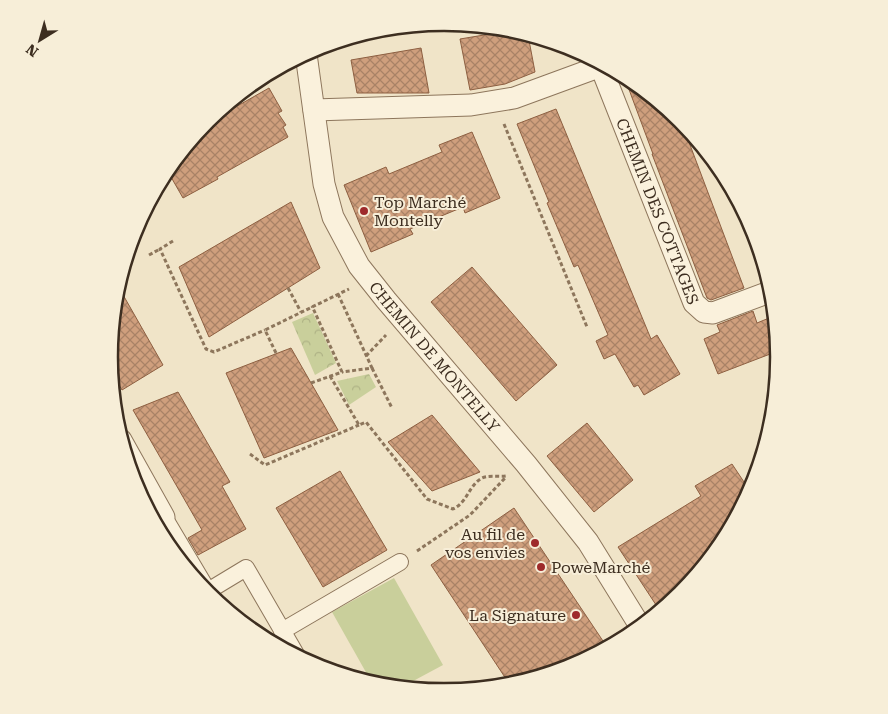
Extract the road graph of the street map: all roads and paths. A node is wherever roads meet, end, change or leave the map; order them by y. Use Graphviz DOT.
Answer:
graph roads {
  1 [pos="307,62"];
  2 [pos="595,69"];
  3 [pos="606,75"];
  4 [pos="495,101"];
  5 [pos="314,110"];
  6 [pos="173,242"];
  7 [pos="160,249"];
  8 [pos="149,255"];
  9 [pos="288,288"];
  10 [pos="350,289"];
  11 [pos="338,294"];
  12 [pos="763,294"];
  13 [pos="312,306"];
  14 [pos="301,312"];
  15 [pos="587,327"];
  16 [pos="265,330"];
  17 [pos="386,335"];
  18 [pos="276,353"];
  19 [pos="366,356"];
  20 [pos="372,368"];
  21 [pos="342,372"];
  22 [pos="330,376"];
  23 [pos="311,383"];
  24 [pos="392,408"];
  25 [pos="359,425"];
  26 [pos="250,454"];
  27 [pos="400,562"];
  28 [pos="214,587"];
  29 [pos="636,620"];
  30 [pos="282,631"];
  31 [pos="289,643"];
  1 -- 5 [label="street, CHEMIN DE MONTELLY"];
  2 -- 4 [label="street, CHEMIN DES COTTAGES"];
  3 -- 12 [label="street, CHEMIN DES COTTAGES"];
  4 -- 5 [label="street, CHEMIN DES COTTAGES"];
  4 -- 15 [label="path"];
  5 -- 29 [label="street, CHEMIN DE MONTELLY"];
  6 -- 7 [label="path"];
  7 -- 8 [label="path"];
  7 -- 16 [label="path"];
  9 -- 14 [label="path"];
  10 -- 11 [label="path"];
  11 -- 13 [label="path"];
  11 -- 19 [label="path"];
  13 -- 14 [label="path"];
  13 -- 21 [label="path"];
  14 -- 16 [label="path"];
  16 -- 18 [label="path"];
  17 -- 19 [label="path"];
  19 -- 20 [label="path"];
  20 -- 21 [label="path"];
  20 -- 24 [label="path"];
  21 -- 22 [label="path"];
  22 -- 23 [label="path"];
  22 -- 25 [label="path"];
  25 -- 26 [label="path"];
  25 -- 27 [label="path"];
  27 -- 30 [label="street"];
  28 -- 30 [label="street"];
  30 -- 31 [label="street"];
}
